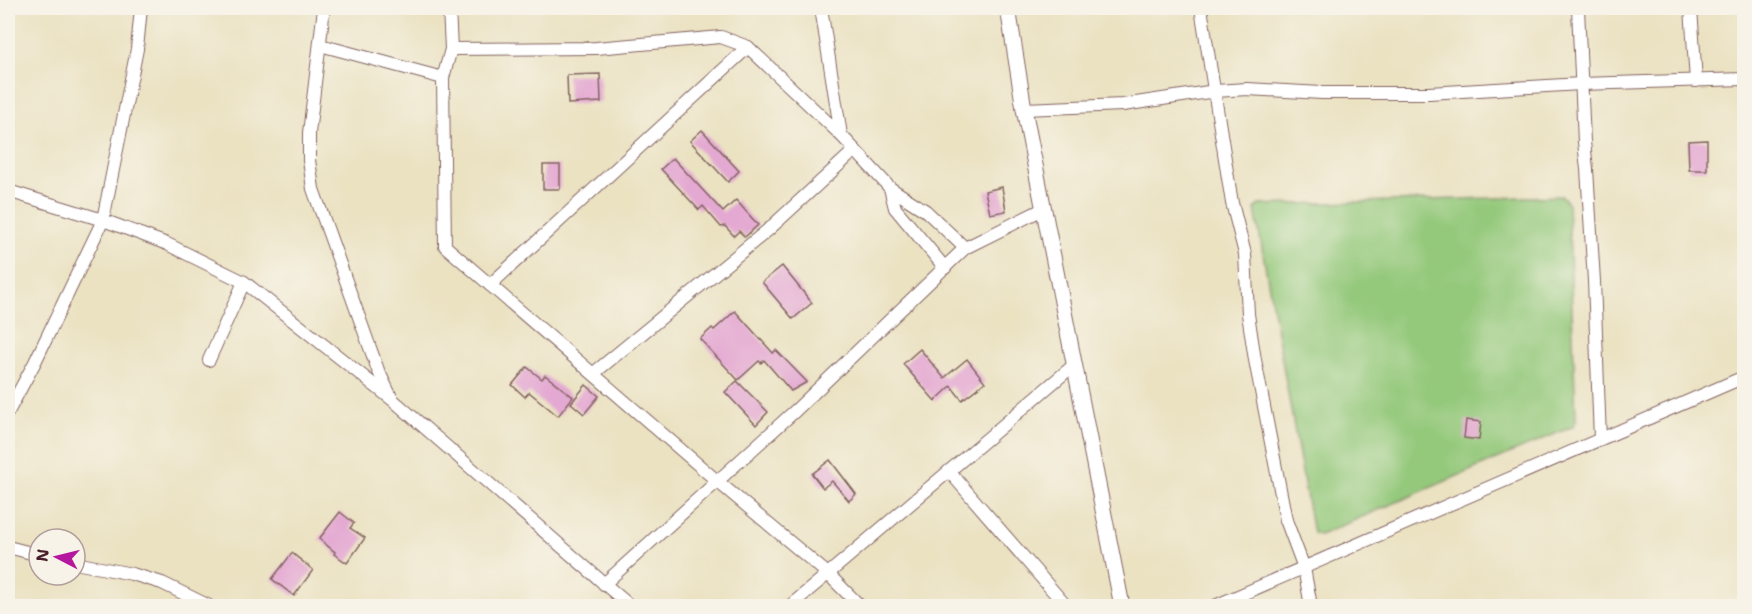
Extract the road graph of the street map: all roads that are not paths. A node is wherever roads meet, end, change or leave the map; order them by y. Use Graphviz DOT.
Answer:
graph roads {
  1 [pos="141,8"];
  2 [pos="324,8"];
  3 [pos="449,8"];
  4 [pos="821,8"];
  5 [pos="1008,8"];
  6 [pos="1200,8"];
  7 [pos="1578,8"];
  8 [pos="1691,8"];
  9 [pos="320,45"];
  10 [pos="748,47"];
  11 [pos="451,49"];
  12 [pos="443,78"];
  13 [pos="1744,79"];
  14 [pos="1696,81"];
  15 [pos="1581,84"];
  16 [pos="1215,91"];
  17 [pos="1024,109"];
  18 [pos="841,135"];
  19 [pos="854,151"];
  20 [pos="890,188"];
  21 [pos="8,190"];
  22 [pos="1043,209"];
  23 [pos="103,220"];
  24 [pos="965,248"];
  25 [pos="945,268"];
  26 [pos="244,282"];
  27 [pos="490,285"];
  28 [pos="209,360"];
  29 [pos="1074,364"];
  30 [pos="594,374"];
  31 [pos="1744,377"];
  32 [pos="14,387"];
  33 [pos="393,400"];
  34 [pos="8,412"];
  35 [pos="1600,439"];
  36 [pos="949,471"];
  37 [pos="717,482"];
  38 [pos="8,548"];
  39 [pos="27,552"];
  40 [pos="87,565"];
  41 [pos="1304,568"];
  42 [pos="828,574"];
  43 [pos="604,584"];
  44 [pos="200,604"];
  45 [pos="630,606"];
  46 [pos="790,606"];
  47 [pos="860,606"];
  48 [pos="1066,606"];
  49 [pos="1122,606"];
  50 [pos="1215,606"];
  51 [pos="1311,606"];
  1 -- 23 [label="street"];
  2 -- 9 [label="street"];
  3 -- 11 [label="street"];
  4 -- 18 [label="street"];
  5 -- 17 [label="street"];
  6 -- 16 [label="street"];
  7 -- 15 [label="street"];
  8 -- 14 [label="street"];
  9 -- 12 [label="street"];
  9 -- 33 [label="street"];
  10 -- 11 [label="street"];
  10 -- 18 [label="street"];
  10 -- 27 [label="street"];
  11 -- 12 [label="street"];
  12 -- 27 [label="street"];
  13 -- 14 [label="street"];
  14 -- 15 [label="street"];
  15 -- 16 [label="street"];
  15 -- 35 [label="street"];
  16 -- 17 [label="street"];
  16 -- 41 [label="street"];
  17 -- 22 [label="street"];
  18 -- 19 [label="street"];
  19 -- 20 [label="street"];
  19 -- 30 [label="street"];
  20 -- 24 [label="street"];
  20 -- 25 [label="street"];
  21 -- 23 [label="street"];
  22 -- 24 [label="street"];
  22 -- 29 [label="street"];
  23 -- 26 [label="street"];
  23 -- 32 [label="street"];
  24 -- 25 [label="street"];
  25 -- 37 [label="street"];
  26 -- 28 [label="street"];
  26 -- 33 [label="street"];
  27 -- 30 [label="street"];
  29 -- 36 [label="street"];
  29 -- 49 [label="street"];
  30 -- 37 [label="street"];
  31 -- 35 [label="street"];
  32 -- 34 [label="street"];
  33 -- 43 [label="street"];
  35 -- 41 [label="street"];
  36 -- 42 [label="street"];
  36 -- 48 [label="street"];
  37 -- 42 [label="street"];
  37 -- 43 [label="street"];
  38 -- 39 [label="street"];
  40 -- 44 [label="street"];
  41 -- 50 [label="street"];
  41 -- 51 [label="street"];
  42 -- 46 [label="street"];
  42 -- 47 [label="street"];
  43 -- 45 [label="street"];
}
